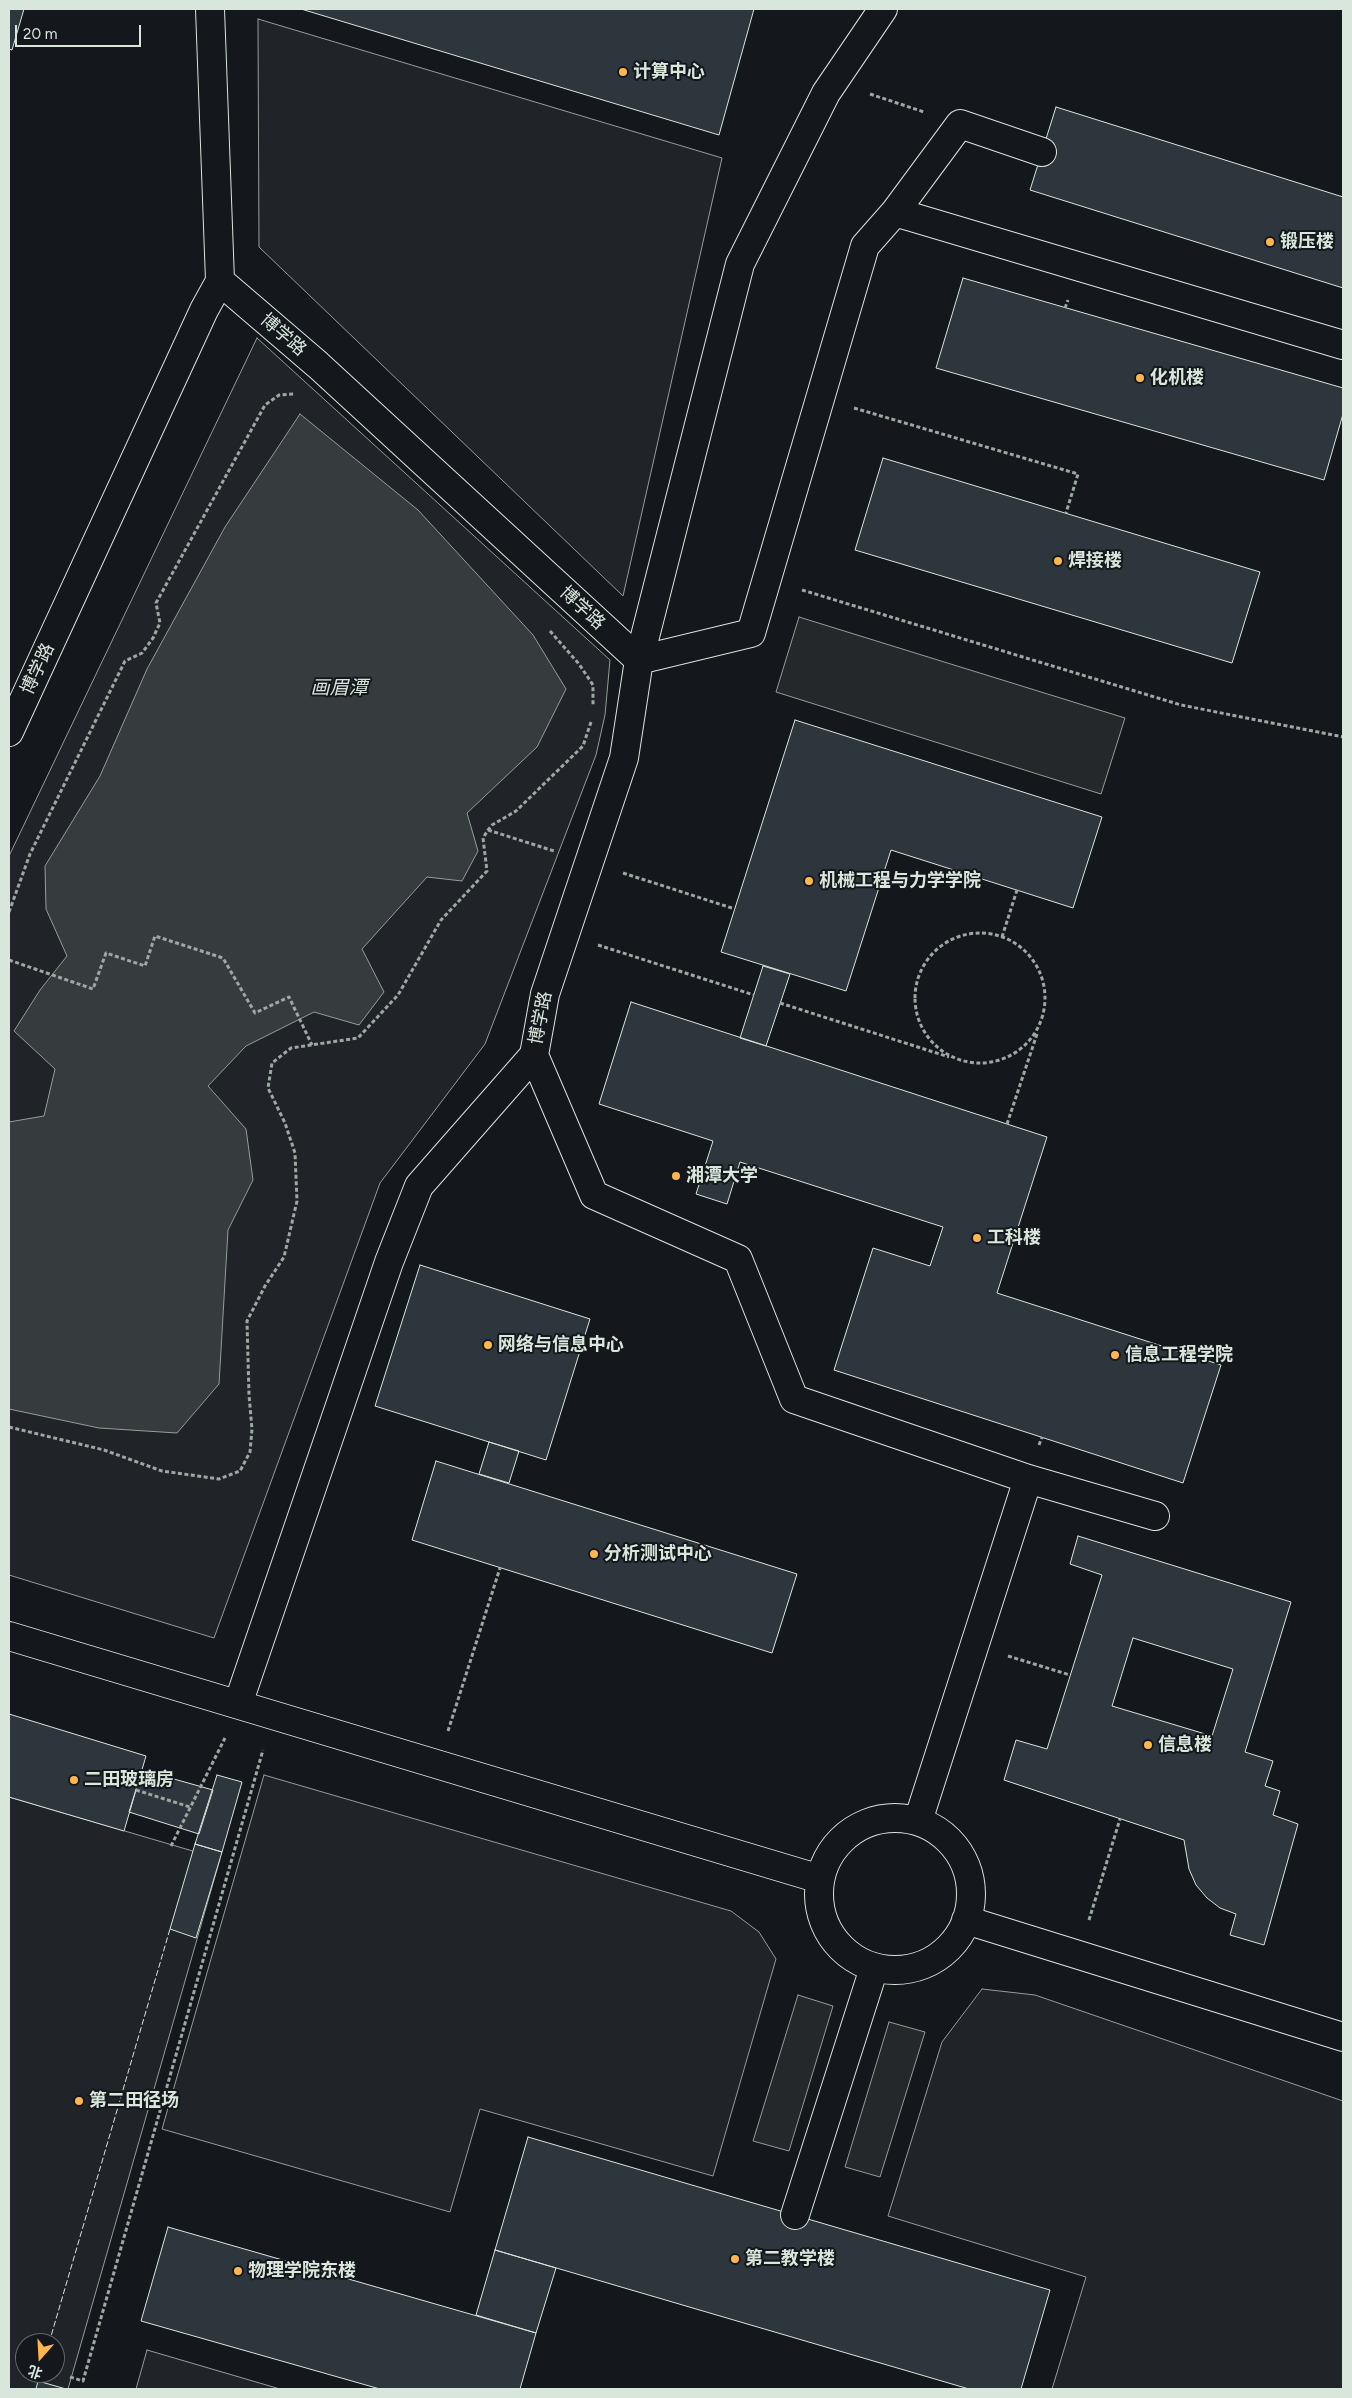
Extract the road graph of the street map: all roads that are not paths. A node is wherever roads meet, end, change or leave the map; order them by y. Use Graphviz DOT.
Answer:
graph roads {
  1 [pos="210,9"];
  2 [pos="884,9"];
  3 [pos="1042,152"];
  4 [pos="895,212"];
  5 [pos="220,281"];
  6 [pos="1343,345"];
  7 [pos="639,660"];
  8 [pos="9,732"];
  9 [pos="534,1055"];
  10 [pos="1028,1479"];
  11 [pos="1155,1516"];
  12 [pos="9,1636"];
  13 [pos="238,1704"];
  14 [pos="918,1821"];
  15 [pos="820,1879"];
  16 [pos="966,1920"];
  17 [pos="874,1968"];
  18 [pos="1343,2037"];
  19 [pos="794,2215"];
  1 -- 5 [label="street"];
  2 -- 7 [label="street"];
  3 -- 4 [label="street"];
  4 -- 6 [label="street"];
  4 -- 7 [label="street"];
  5 -- 7 [label="street, 博学路"];
  5 -- 8 [label="street, 博学路"];
  7 -- 9 [label="street, 博学路"];
  9 -- 10 [label="street"];
  9 -- 13 [label="street"];
  10 -- 11 [label="street"];
  10 -- 14 [label="street"];
  12 -- 13 [label="street"];
  13 -- 15 [label="street"];
  14 -- 15 [label="street"];
  14 -- 16 [label="street"];
  15 -- 17 [label="street"];
  16 -- 17 [label="street"];
  16 -- 18 [label="street"];
  17 -- 19 [label="street"];
}
